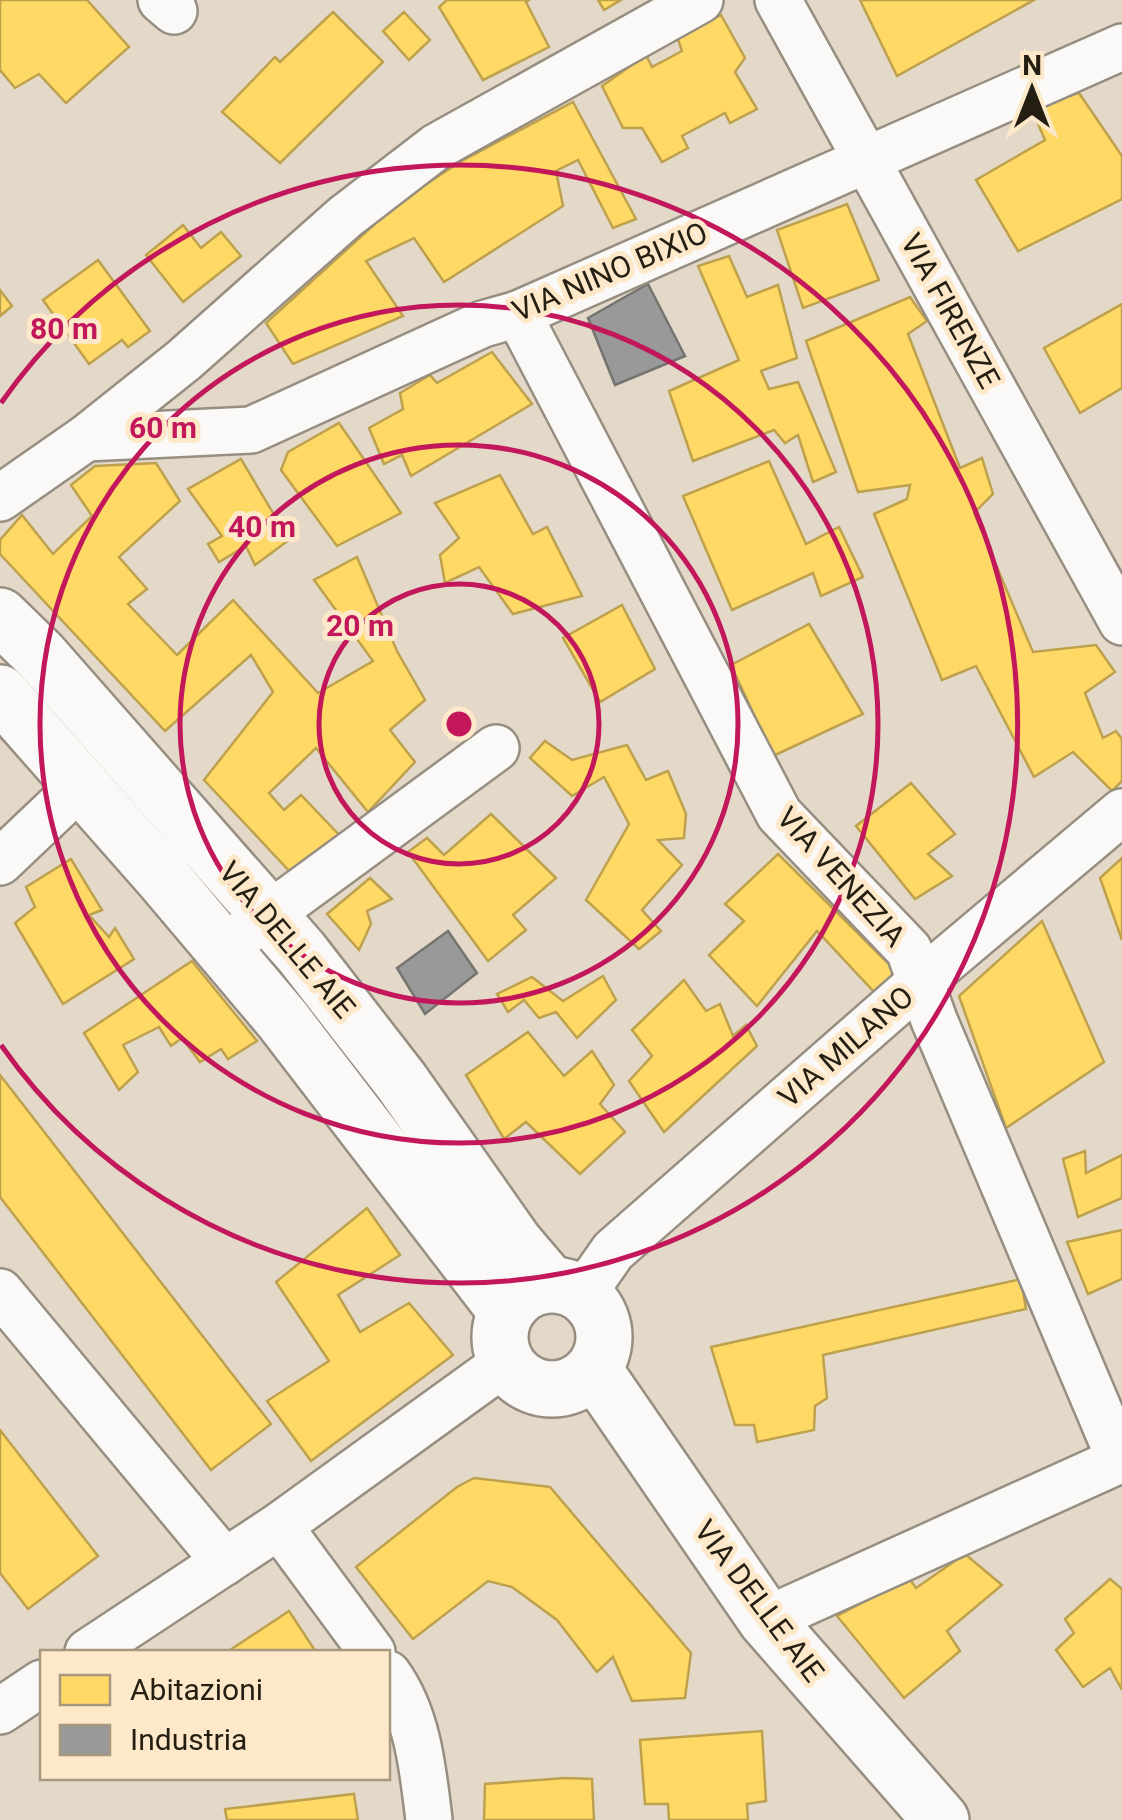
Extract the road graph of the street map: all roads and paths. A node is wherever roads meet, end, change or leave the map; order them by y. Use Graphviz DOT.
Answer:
graph roads {
  1 [pos="700,0"];
  2 [pos="778,0"];
  3 [pos="1122,47"];
  4 [pos="866,160"];
  5 [pos="518,314"];
  6 [pos="86,438"];
  7 [pos="0,498"];
  8 [pos="0,616"];
  9 [pos="1122,622"];
  10 [pos="0,693"];
  11 [pos="496,748"];
  12 [pos="82,785"];
  13 [pos="1122,812"];
  14 [pos="0,862"];
  15 [pos="269,916"];
  16 [pos="222,948"];
  17 [pos="919,984"];
  18 [pos="0,1292"];
  19 [pos="536,1313"];
  20 [pos="594,1370"];
  21 [pos="1121,1460"];
  22 [pos="279,1526"];
  23 [pos="225,1562"];
  24 [pos="766,1620"];
  25 [pos="91,1650"];
  26 [pos="371,1650"];
  27 [pos="390,1677"];
  28 [pos="40,1684"];
  29 [pos="0,1711"];
  30 [pos="428,1820"];
  31 [pos="942,1820"];
  1 -- 6 [label="street"];
  2 -- 4 [label="street, VIA FIRENZE"];
  3 -- 4 [label="street, VIA NINO BIXIO"];
  4 -- 5 [label="street, VIA NINO BIXIO"];
  4 -- 9 [label="street, VIA FIRENZE"];
  5 -- 6 [label="street, VIA NINO BIXIO"];
  5 -- 17 [label="street, VIA VENEZIA"];
  6 -- 7 [label="street"];
  8 -- 15 [label="street, VIA DELLE AIE"];
  10 -- 12 [label="street, VIA DELLE AIE"];
  11 -- 15 [label="street"];
  12 -- 14 [label="street"];
  12 -- 16 [label="street, VIA DELLE AIE"];
  13 -- 17 [label="street, VIA MILANO"];
  15 -- 16 [label="street"];
  15 -- 19 [label="street, VIA DELLE AIE"];
  16 -- 19 [label="street, VIA DELLE AIE"];
  17 -- 19 [label="street, VIA MILANO"];
  17 -- 21 [label="street, VIA VENEZIA"];
  18 -- 23 [label="street"];
  19 -- 20 [label="street"];
  19 -- 20 [label="street"];
  19 -- 22 [label="street, VIA MILANO"];
  20 -- 24 [label="street, VIA DELLE AIE"];
  21 -- 24 [label="street"];
  22 -- 23 [label="street, VIA MILANO"];
  22 -- 26 [label="street"];
  23 -- 25 [label="street, VIA MILANO"];
  24 -- 31 [label="street, VIA DELLE AIE"];
  27 -- 30 [label="street"];
  28 -- 29 [label="street"];
}
